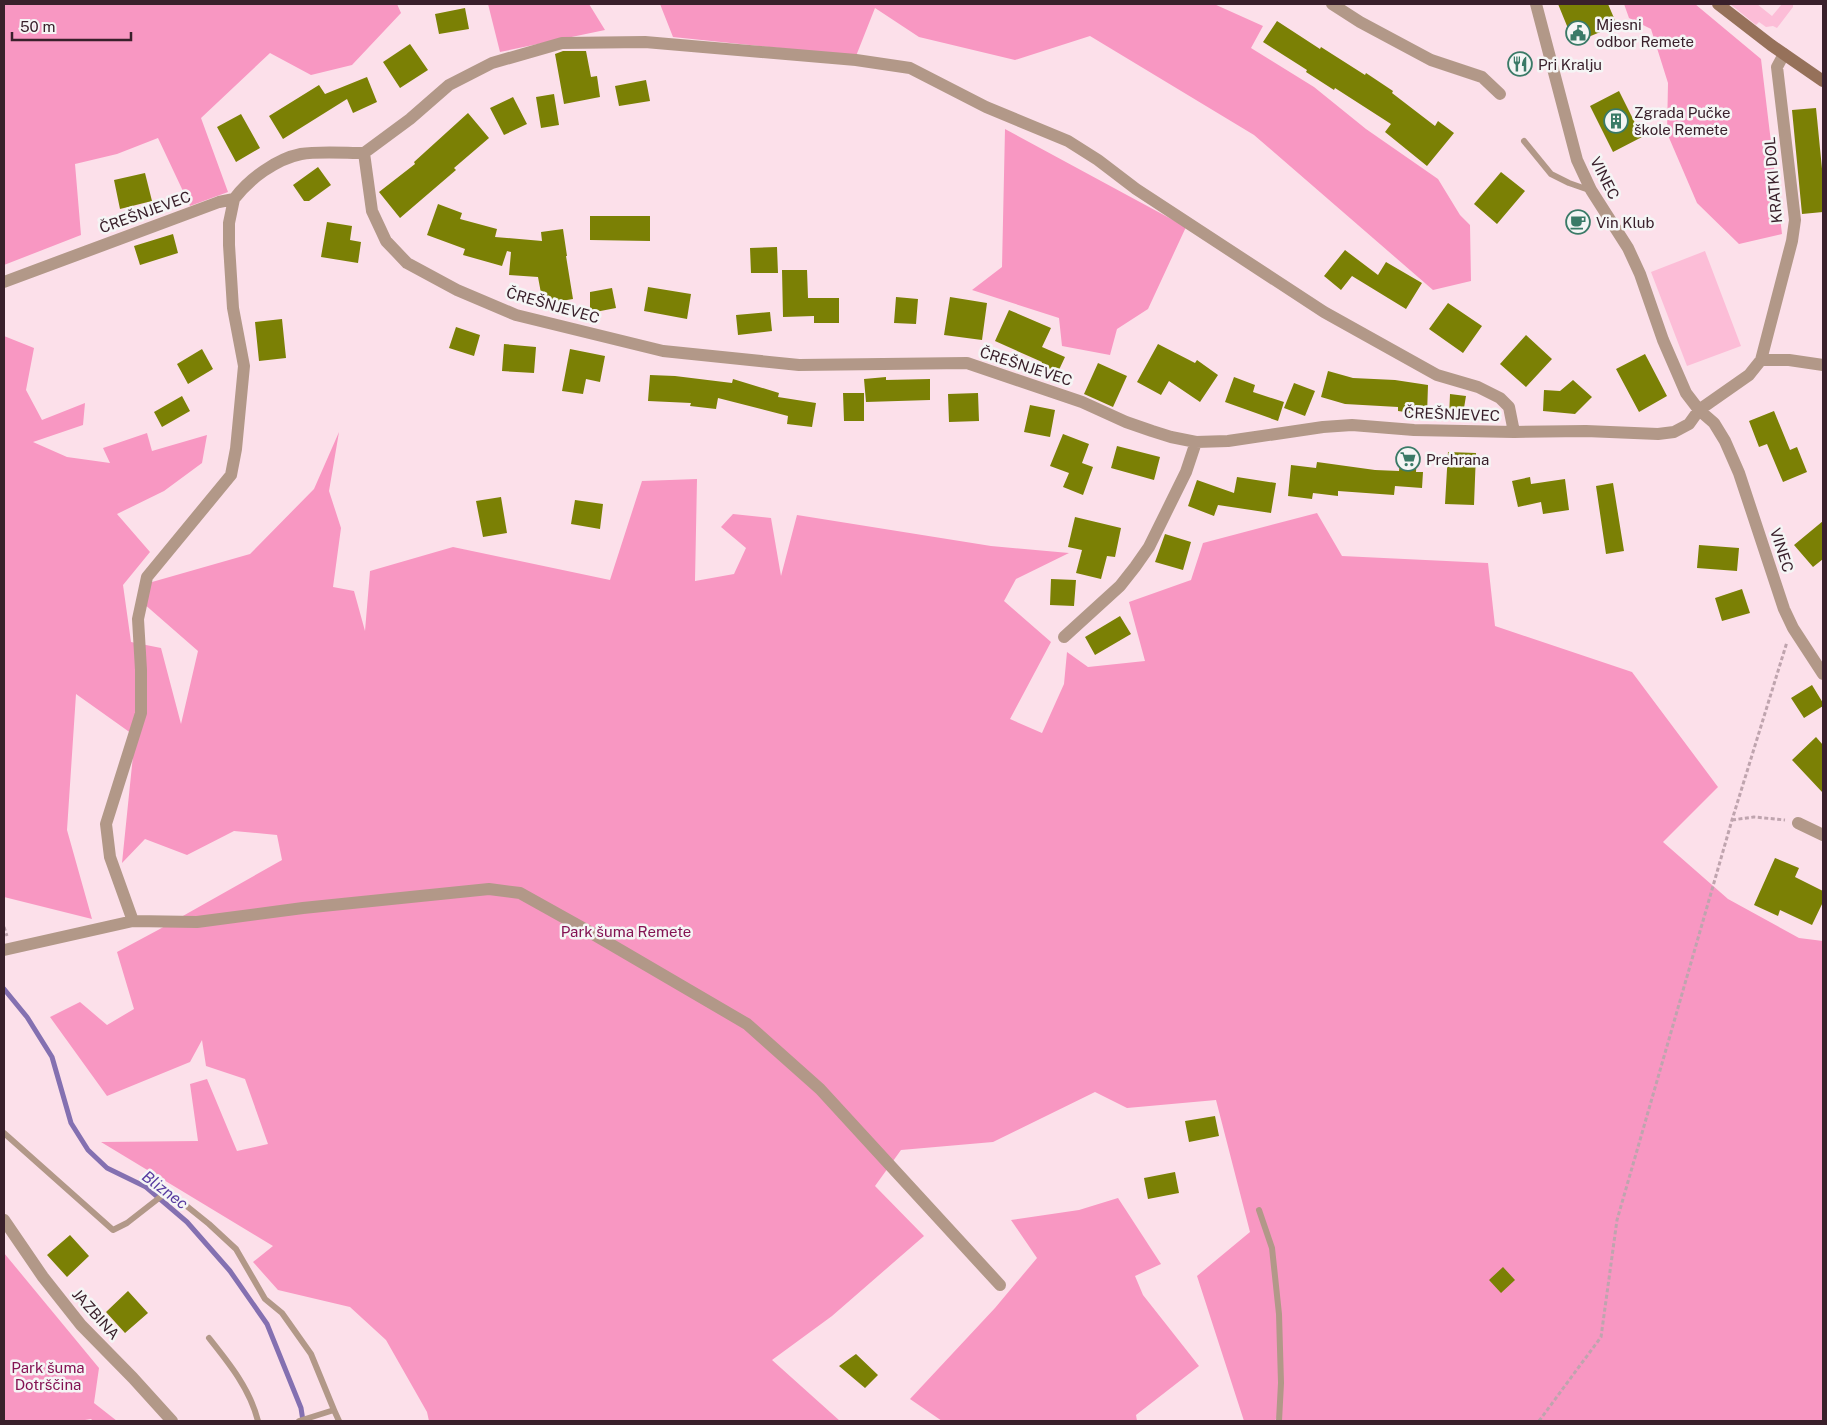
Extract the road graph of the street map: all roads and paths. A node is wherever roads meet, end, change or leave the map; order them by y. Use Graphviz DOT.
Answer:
graph roads {
  1 [pos="1332,4"];
  2 [pos="1536,4"];
  3 [pos="1718,4"];
  4 [pos="1784,54"];
  5 [pos="1823,81"];
  6 [pos="1500,94"];
  7 [pos="1524,141"];
  8 [pos="364,152"];
  9 [pos="1591,190"];
  10 [pos="234,199"];
  11 [pos="4,282"];
  12 [pos="1762,360"];
  13 [pos="1823,365"];
  14 [pos="1698,410"];
  15 [pos="1514,432"];
  16 [pos="1196,442"];
  17 [pos="1793,628"];
  18 [pos="1064,637"];
  19 [pos="1823,674"];
  20 [pos="1732,820"];
  21 [pos="1798,823"];
  22 [pos="1823,835"];
  23 [pos="133,921"];
  24 [pos="4,950"];
  25 [pos="4,1132"];
  26 [pos="1259,1210"];
  27 [pos="4,1220"];
  28 [pos="1000,1285"];
  29 [pos="209,1338"];
  30 [pos="334,1410"];
  31 [pos="172,1421"];
  32 [pos="258,1421"];
  33 [pos="299,1421"];
  34 [pos="339,1421"];
  35 [pos="1279,1421"];
  36 [pos="1539,1421"];
  1 -- 6 [label="street"];
  2 -- 9 [label="street, VINEC"];
  3 -- 4 [label="main road"];
  4 -- 5 [label="main road"];
  4 -- 12 [label="street, KRATKI DOL"];
  7 -- 9 [label="lane"];
  8 -- 10 [label="street"];
  8 -- 15 [label="street"];
  8 -- 16 [label="street, ČREŠNJEVEC"];
  9 -- 14 [label="street, VINEC"];
  10 -- 11 [label="street, ČREŠNJEVEC"];
  10 -- 23 [label="street"];
  12 -- 13 [label="street"];
  12 -- 14 [label="street"];
  14 -- 15 [label="street, ČREŠNJEVEC"];
  14 -- 17 [label="street, VINEC"];
  15 -- 16 [label="street, ČREŠNJEVEC"];
  16 -- 18 [label="street"];
  17 -- 19 [label="street, VINEC"];
  17 -- 20 [label="path"];
  20 -- 21 [label="path"];
  20 -- 36 [label="path"];
  21 -- 22 [label="street"];
  23 -- 24 [label="street"];
  23 -- 28 [label="street"];
  25 -- 30 [label="lane"];
  26 -- 35 [label="lane"];
  27 -- 31 [label="street, JAZBINA"];
  29 -- 32 [label="lane"];
  30 -- 33 [label="lane"];
  30 -- 34 [label="lane"];
}
